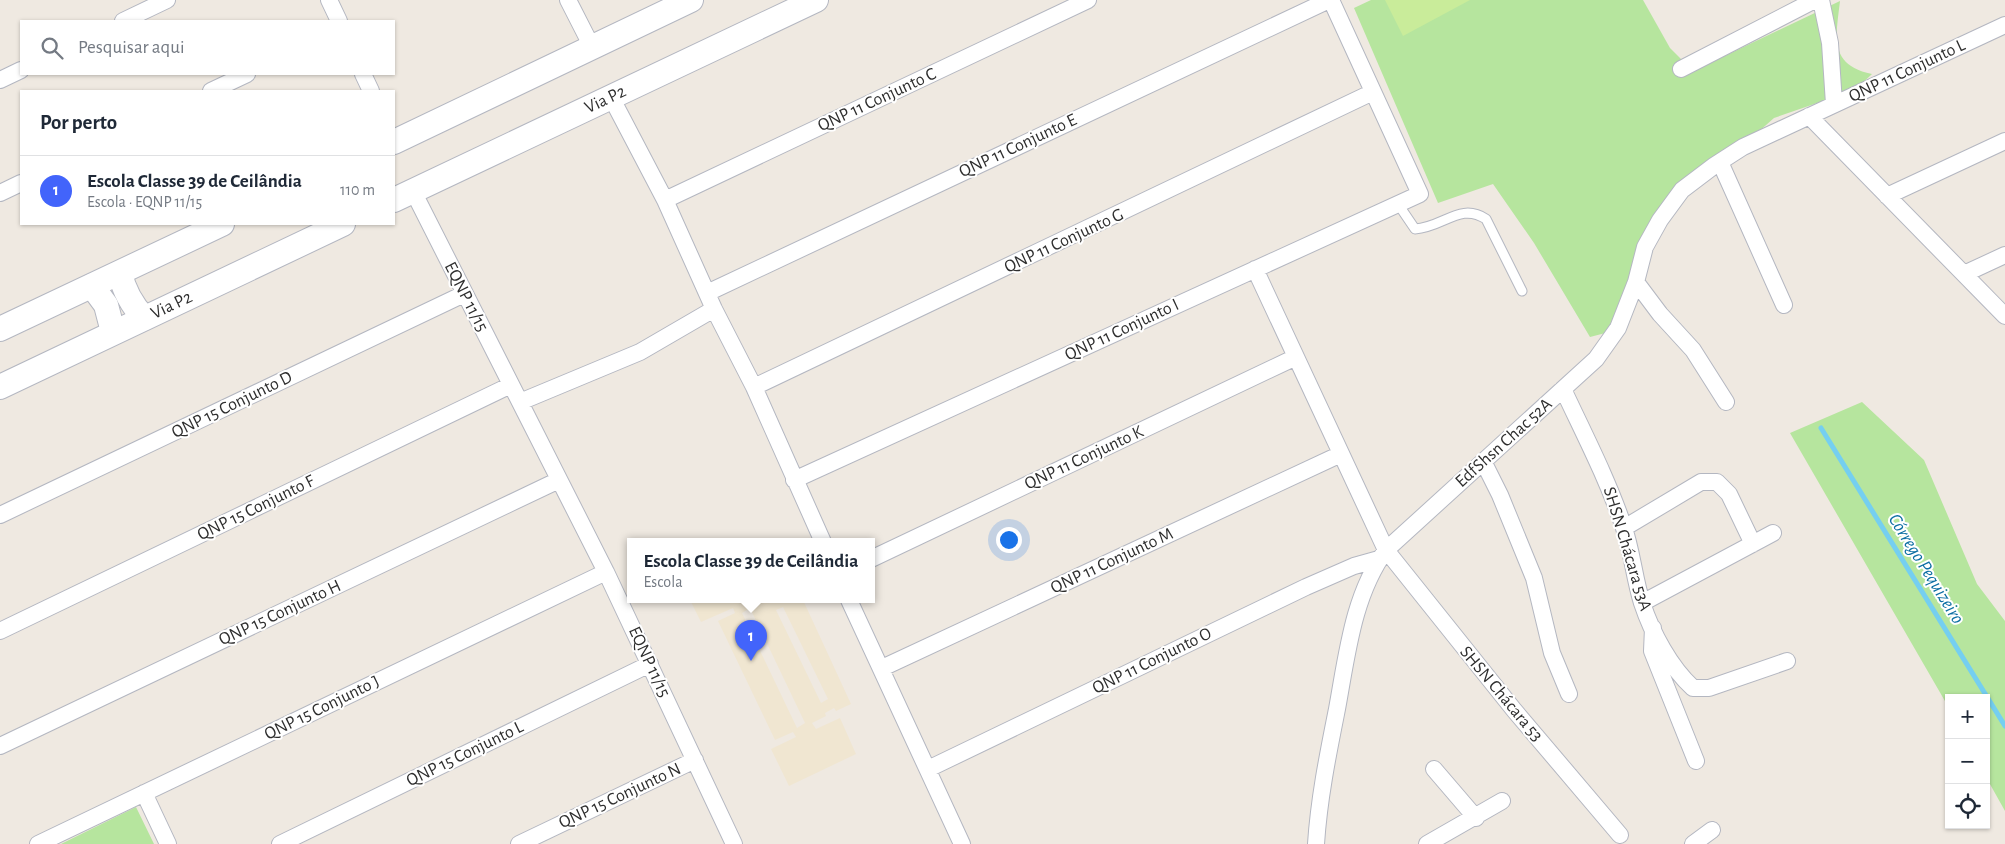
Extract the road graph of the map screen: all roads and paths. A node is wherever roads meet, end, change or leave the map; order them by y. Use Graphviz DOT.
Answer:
graph roads {
  1 [pos="167,0"];
  2 [pos="329,0"];
  3 [pos="568,0"];
  4 [pos="691,0"];
  5 [pos="816,0"];
  6 [pos="1088,0"];
  7 [pos="1330,0"];
  8 [pos="1815,0"];
  9 [pos="1821,0"];
  10 [pos="125,20"];
  11 [pos="339,20"];
  12 [pos="2005,25"];
  13 [pos="592,47"];
  14 [pos="1681,69"];
  15 [pos="20,70"];
  16 [pos="245,75"];
  17 [pos="363,75"];
  18 [pos="0,80"];
  19 [pos="213,90"];
  20 [pos="371,90"];
  21 [pos="1373,92"];
  22 [pos="611,97"];
  23 [pos="1834,104"];
  24 [pos="1809,116"];
  25 [pos="395,140"];
  26 [pos="2005,141"];
  27 [pos="1720,162"];
  28 [pos="20,183"];
  29 [pos="0,193"];
  30 [pos="404,195"];
  31 [pos="1887,196"];
  32 [pos="665,200"];
  33 [pos="1398,204"];
  34 [pos="220,225"];
  35 [pos="341,225"];
  36 [pos="2005,255"];
  37 [pos="1255,269"];
  38 [pos="120,273"];
  39 [pos="1964,274"];
  40 [pos="1636,282"];
  41 [pos="92,286"];
  42 [pos="1522,292"];
  43 [pos="707,293"];
  44 [pos="464,294"];
  45 [pos="1784,305"];
  46 [pos="714,309"];
  47 [pos="2005,316"];
  48 [pos="144,318"];
  49 [pos="0,329"];
  50 [pos="112,332"];
  51 [pos="1296,357"];
  52 [pos="511,385"];
  53 [pos="0,387"];
  54 [pos="754,387"];
  55 [pos="1563,389"];
  56 [pos="520,402"];
  57 [pos="1726,402"];
  58 [pos="1342,454"];
  59 [pos="1483,461"];
  60 [pos="559,480"];
  61 [pos="794,480"];
  62 [pos="0,515"];
  63 [pos="1624,528"];
  64 [pos="1774,533"];
  65 [pos="821,538"];
  66 [pos="1753,544"];
  67 [pos="1382,555"];
  68 [pos="875,557"];
  69 [pos="606,572"];
  70 [pos="851,603"];
  71 [pos="1642,603"];
  72 [pos="1653,628"];
  73 [pos="0,631"];
  74 [pos="1787,661"];
  75 [pos="650,664"];
  76 [pos="882,668"];
  77 [pos="1569,694"];
  78 [pos="0,746"];
  79 [pos="695,760"];
  80 [pos="1696,761"];
  81 [pos="928,769"];
  82 [pos="1434,769"];
  83 [pos="144,793"];
  84 [pos="1502,800"];
  85 [pos="1476,818"];
  86 [pos="1712,830"];
  87 [pos="1620,836"];
  88 [pos="38,844"];
  89 [pos="168,844"];
  90 [pos="280,844"];
  91 [pos="519,844"];
  92 [pos="734,844"];
  93 [pos="962,844"];
  94 [pos="1316,844"];
  95 [pos="1427,844"];
  96 [pos="1693,844"];
  1 -- 10 [label="street"];
  2 -- 11 [label="street"];
  3 -- 13 [label="street"];
  4 -- 13 [label="main road"];
  5 -- 22 [label="main road, Via P2"];
  6 -- 32 [label="street, QNP 11 Conjunto C"];
  7 -- 21 [label="street"];
  7 -- 43 [label="street, QNP 11 Conjunto E"];
  8 -- 14 [label="street"];
  9 -- 23 [label="street"];
  12 -- 23 [label="street, QNP 11 Conjunto L"];
  13 -- 25 [label="main road"];
  15 -- 18 [label="street"];
  16 -- 19 [label="street"];
  17 -- 20 [label="street"];
  21 -- 33 [label="street, QNP 11 Conjunto I"];
  21 -- 54 [label="street, QNP 11 Conjunto G"];
  22 -- 30 [label="main road, Via P2"];
  22 -- 32 [label="street"];
  23 -- 24 [label="street, QNP 11 Conjunto L"];
  24 -- 27 [label="street, EdfShsn Chac 52A"];
  24 -- 31 [label="street"];
  26 -- 31 [label="street"];
  27 -- 40 [label="street, EdfShsn Chac 52A"];
  27 -- 45 [label="street"];
  28 -- 29 [label="street"];
  30 -- 44 [label="street, EQNP 11/15"];
  31 -- 39 [label="street"];
  32 -- 43 [label="street"];
  33 -- 37 [label="street, QNP 11 Conjunto I"];
  33 -- 42 [label="lane"];
  34 -- 38 [label="main road"];
  35 -- 48 [label="main road, Via P2"];
  36 -- 39 [label="street"];
  37 -- 51 [label="street, SHSN Chácara 53"];
  37 -- 61 [label="street, QNP 11 Conjunto I"];
  38 -- 41 [label="main road"];
  38 -- 48 [label="main road"];
  39 -- 47 [label="street"];
  40 -- 55 [label="street, EdfShsn Chac 52A"];
  40 -- 57 [label="street"];
  41 -- 49 [label="main road"];
  41 -- 50 [label="main road"];
  43 -- 46 [label="street"];
  44 -- 52 [label="street, EQNP 11/15"];
  44 -- 62 [label="street, QNP 15 Conjunto D"];
  46 -- 54 [label="street"];
  46 -- 56 [label="street"];
  48 -- 50 [label="main road, Via P2"];
  50 -- 53 [label="main road, Via P2"];
  51 -- 58 [label="street, SHSN Chácara 53"];
  51 -- 68 [label="street, QNP 11 Conjunto K"];
  52 -- 56 [label="street, EQNP 11/15"];
  52 -- 73 [label="street, QNP 15 Conjunto F"];
  54 -- 61 [label="street"];
  55 -- 59 [label="street, EdfShsn Chac 52A"];
  55 -- 63 [label="street, SHSN Chácara 53A"];
  56 -- 60 [label="street, EQNP 11/15"];
  58 -- 67 [label="street, SHSN Chácara 53"];
  58 -- 76 [label="street, QNP 11 Conjunto M"];
  59 -- 67 [label="street, EdfShsn Chac 52A"];
  59 -- 77 [label="street"];
  60 -- 69 [label="street, EQNP 11/15"];
  60 -- 78 [label="street, QNP 15 Conjunto H"];
  61 -- 65 [label="street"];
  63 -- 66 [label="street"];
  63 -- 71 [label="street, SHSN Chácara 53A"];
  64 -- 66 [label="street"];
  66 -- 71 [label="street"];
  67 -- 81 [label="street, QNP 11 Conjunto O"];
  67 -- 87 [label="street, SHSN Chácara 53"];
  67 -- 94 [label="street, EdfShsn Chac 52A"];
  69 -- 75 [label="street, EQNP 11/15"];
  69 -- 83 [label="street, QNP 15 Conjunto J"];
  70 -- 76 [label="street"];
  71 -- 72 [label="street, SHSN Chácara 53A"];
  72 -- 74 [label="street, SHSN Chácara 53A"];
  72 -- 80 [label="street"];
  75 -- 79 [label="street, EQNP 11/15"];
  75 -- 90 [label="street, QNP 15 Conjunto L"];
  76 -- 81 [label="street"];
  79 -- 91 [label="street, QNP 15 Conjunto N"];
  79 -- 92 [label="street, EQNP 11/15"];
  81 -- 93 [label="street"];
  82 -- 85 [label="street"];
  83 -- 88 [label="street, QNP 15 Conjunto J"];
  83 -- 89 [label="street"];
  84 -- 85 [label="street"];
  85 -- 95 [label="street"];
  86 -- 96 [label="street"];
}
